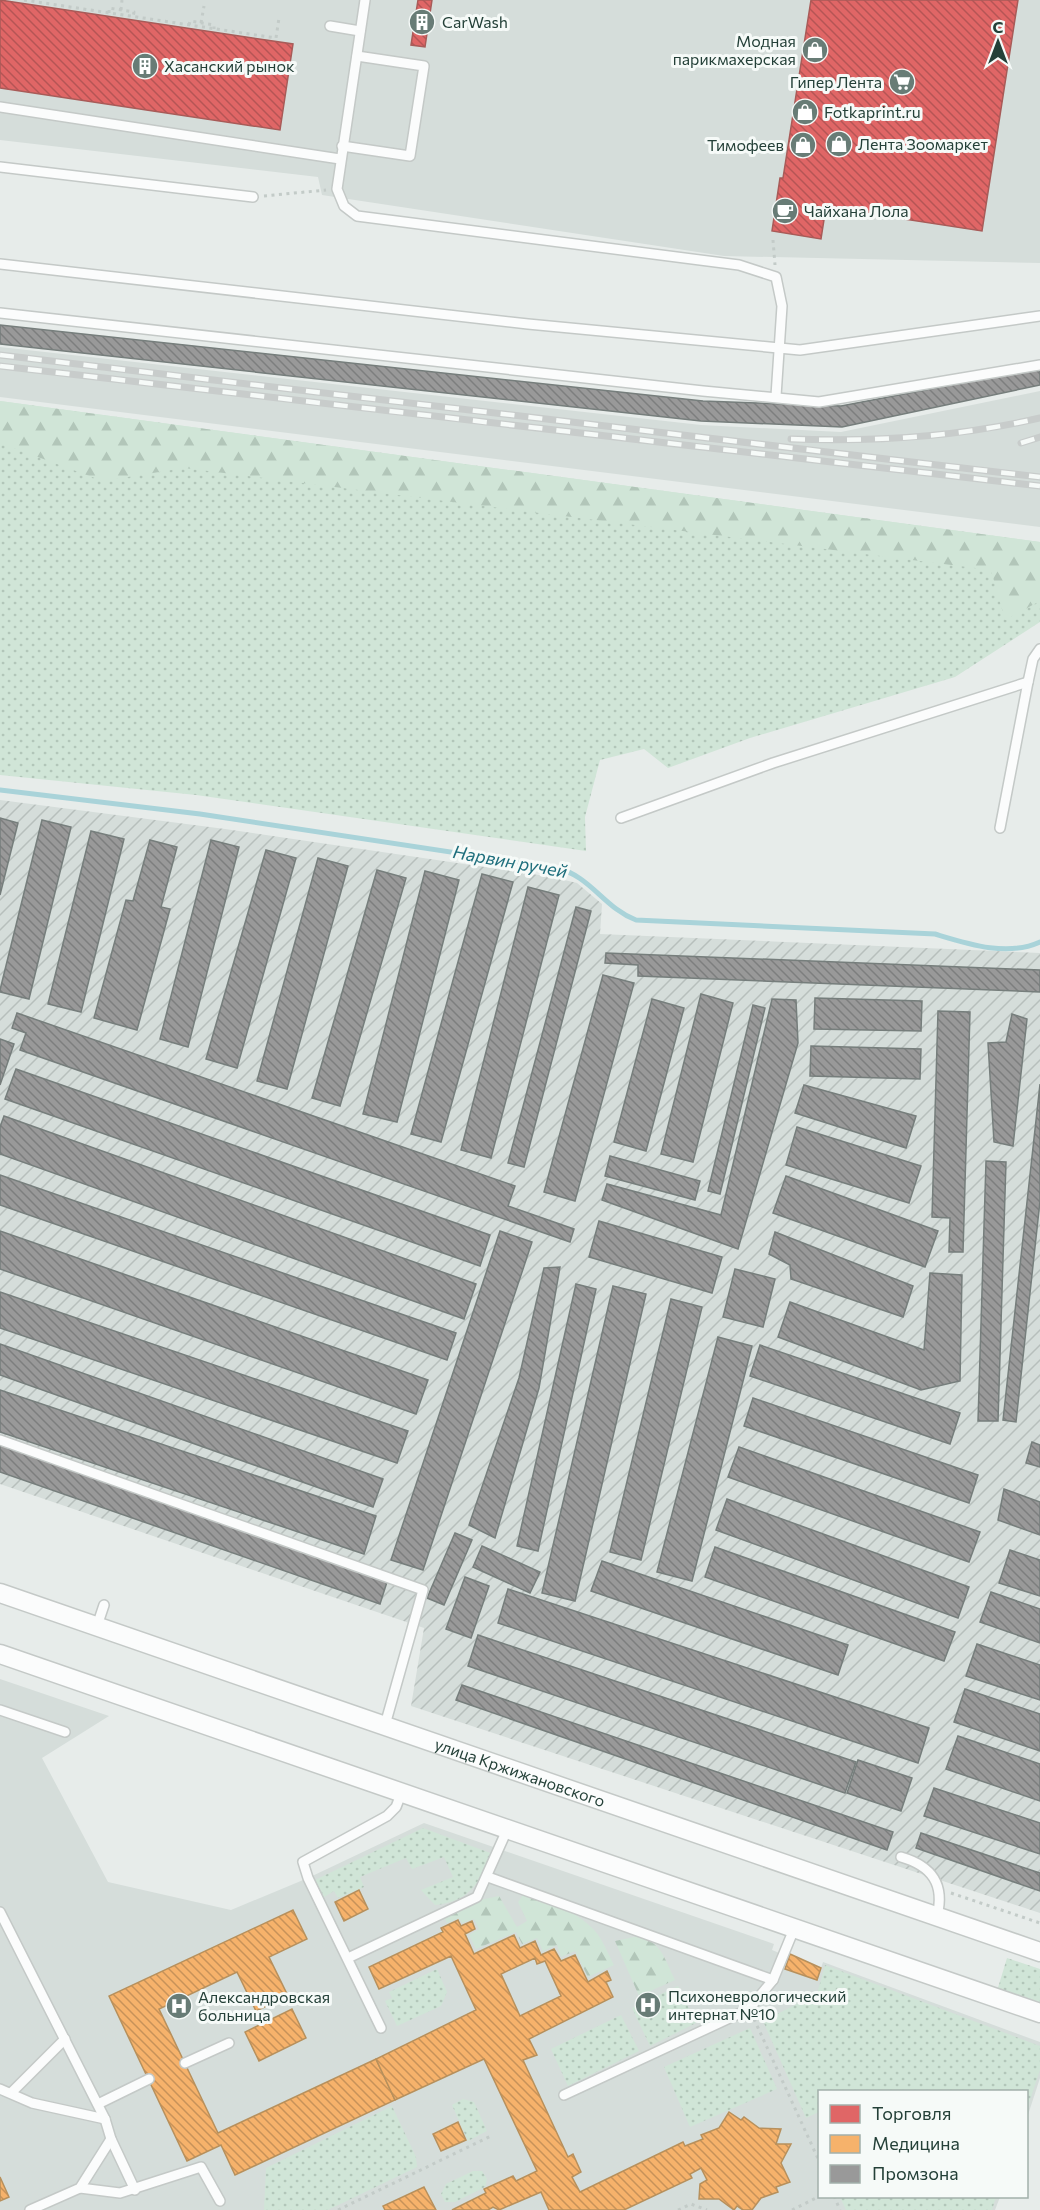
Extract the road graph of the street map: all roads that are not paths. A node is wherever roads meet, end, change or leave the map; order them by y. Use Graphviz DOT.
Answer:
graph roads {
  1 [pos="365,0"];
  2 [pos="330,26"];
  3 [pos="360,31"];
  4 [pos="357,56"];
  5 [pos="0,107"];
  6 [pos="342,146"];
  7 [pos="340,159"];
  8 [pos="0,167"];
  9 [pos="253,197"];
  10 [pos="0,264"];
  11 [pos="0,314"];
  12 [pos="1040,316"];
  13 [pos="780,346"];
  14 [pos="1040,365"];
  15 [pos="776,396"];
  16 [pos="1040,649"];
  17 [pos="1028,682"];
  18 [pos="621,818"];
  19 [pos="1000,828"];
  20 [pos="0,1440"];
  21 [pos="0,1593"];
  22 [pos="104,1605"];
  23 [pos="97,1626"];
  24 [pos="0,1654"];
  25 [pos="0,1710"];
  26 [pos="385,1725"];
  27 [pos="65,1732"];
  28 [pos="401,1794"];
  29 [pos="507,1830"];
  30 [pos="901,1857"];
  31 [pos="488,1877"];
  32 [pos="0,1912"];
  33 [pos="937,1916"];
  34 [pos="794,1929"];
  35 [pos="1040,1952"];
  36 [pos="348,1958"];
  37 [pos="773,1980"];
  38 [pos="1040,2013"];
  39 [pos="381,2028"];
  40 [pos="65,2039"];
  41 [pos="229,2043"];
  42 [pos="185,2063"];
  43 [pos="149,2079"];
  44 [pos="0,2089"];
  45 [pos="11,2093"];
  46 [pos="564,2095"];
  47 [pos="98,2104"];
  48 [pos="105,2119"];
  49 [pos="111,2139"];
  50 [pos="80,2188"];
  51 [pos="135,2190"];
  52 [pos="220,2201"];
  53 [pos="30,2210"];
  1 -- 3 [label="lane"];
  2 -- 3 [label="lane"];
  3 -- 4 [label="lane"];
  4 -- 6 [label="lane"];
  4 -- 6 [label="lane"];
  5 -- 7 [label="lane"];
  6 -- 7 [label="lane"];
  7 -- 13 [label="lane"];
  8 -- 9 [label="lane"];
  10 -- 13 [label="lane"];
  11 -- 15 [label="lane"];
  12 -- 13 [label="lane"];
  13 -- 15 [label="lane"];
  14 -- 15 [label="lane"];
  16 -- 17 [label="lane"];
  17 -- 18 [label="lane"];
  17 -- 19 [label="lane"];
  20 -- 26 [label="lane"];
  21 -- 23 [label="street, улица Кржижановского"];
  22 -- 23 [label="lane"];
  23 -- 26 [label="street, улица Кржижановского"];
  24 -- 28 [label="street"];
  25 -- 27 [label="lane"];
  26 -- 33 [label="street, улица Кржижановского"];
  28 -- 29 [label="street"];
  28 -- 36 [label="lane"];
  29 -- 31 [label="lane"];
  29 -- 34 [label="street"];
  30 -- 33 [label="lane"];
  31 -- 36 [label="lane"];
  31 -- 37 [label="lane"];
  32 -- 40 [label="lane"];
  33 -- 35 [label="street, улица Кржижановского"];
  34 -- 37 [label="lane"];
  34 -- 38 [label="street"];
  36 -- 39 [label="lane"];
  37 -- 46 [label="lane"];
  40 -- 45 [label="lane"];
  40 -- 47 [label="lane"];
  41 -- 42 [label="lane"];
  43 -- 47 [label="lane"];
  44 -- 45 [label="lane"];
  45 -- 48 [label="lane"];
  47 -- 48 [label="lane"];
  48 -- 49 [label="lane"];
  49 -- 50 [label="lane"];
  49 -- 51 [label="lane"];
  50 -- 51 [label="lane"];
  50 -- 53 [label="lane"];
  51 -- 52 [label="lane"];
}
